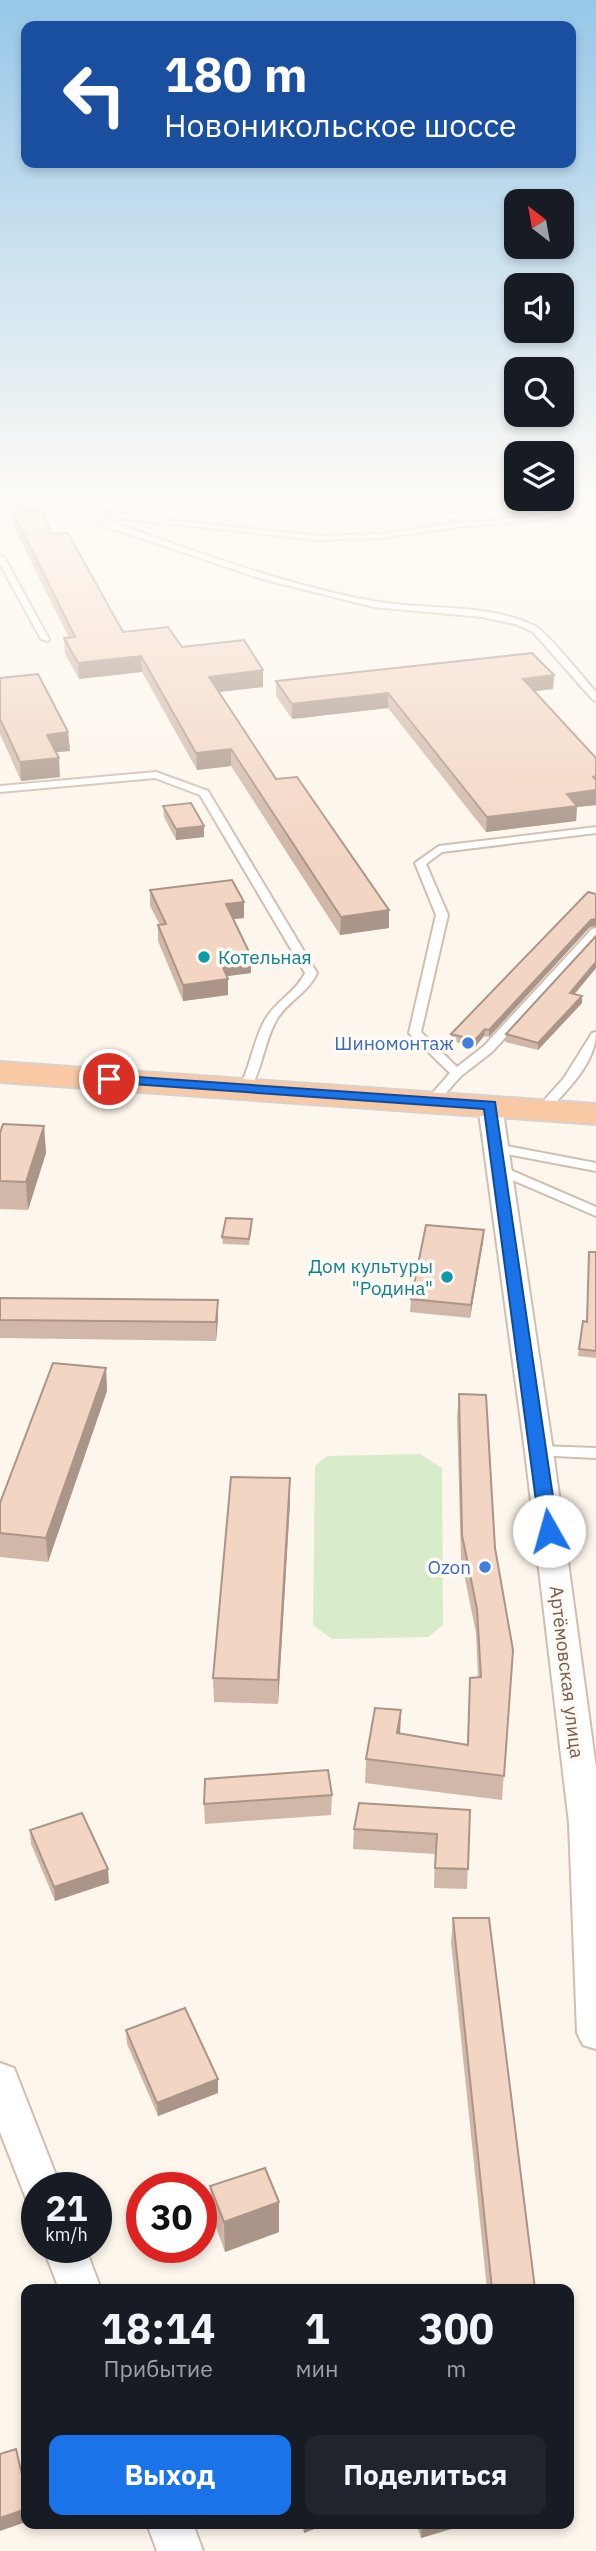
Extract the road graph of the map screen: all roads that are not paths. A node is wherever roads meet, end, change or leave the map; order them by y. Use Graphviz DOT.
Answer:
graph roads {
  1 [pos="35,619"];
  2 [pos="505,619"];
  3 [pos="46,639"];
  4 [pos="596,698"];
  5 [pos="0,789"];
  6 [pos="596,830"];
  7 [pos="596,931"];
  8 [pos="596,1036"];
  9 [pos="0,1072"];
  10 [pos="457,1073"];
  11 [pos="245,1088"];
  12 [pos="433,1101"];
  13 [pos="490,1105"];
  14 [pos="543,1109"];
  15 [pos="596,1114"];
  16 [pos="498,1159"];
  17 [pos="596,1167"];
  18 [pos="596,1212"];
  19 [pos="539,1451"];
  20 [pos="596,1453"];
  21 [pos="591,1824"];
  22 [pos="596,2033"];
  23 [pos="0,2080"];
  24 [pos="35,2172"];
  25 [pos="70,2263"];
  26 [pos="78,2284"];
  27 [pos="172,2529"];
  28 [pos="180,2551"];
  1 -- 3 [label="lane"];
  2 -- 4 [label="lane"];
  5 -- 11 [label="lane"];
  6 -- 10 [label="lane"];
  7 -- 10 [label="lane"];
  8 -- 14 [label="lane"];
  9 -- 11 [label="highway"];
  10 -- 12 [label="lane"];
  11 -- 12 [label="highway"];
  12 -- 13 [label="highway"];
  13 -- 14 [label="highway"];
  13 -- 16 [label="street, Артёмовская улица"];
  14 -- 15 [label="highway"];
  16 -- 17 [label="lane"];
  16 -- 18 [label="lane"];
  16 -- 19 [label="street, Артёмовская улица"];
  19 -- 20 [label="lane"];
  19 -- 21 [label="street, Артёмовская улица"];
  21 -- 22 [label="street, Артёмовская улица"];
  23 -- 24 [label="street"];
  25 -- 26 [label="street"];
  27 -- 28 [label="street"];
}
